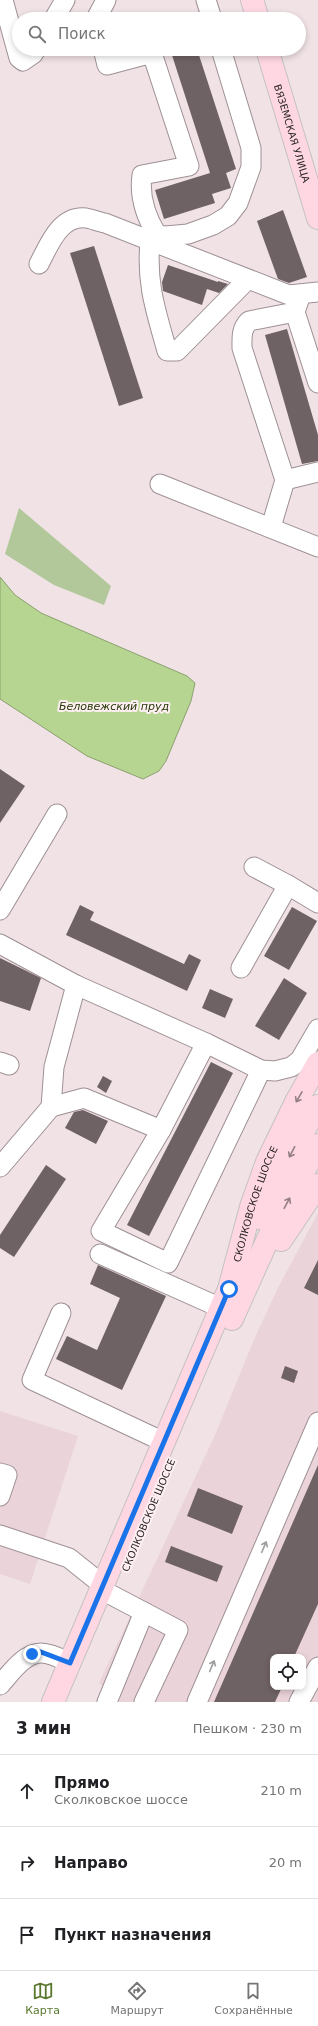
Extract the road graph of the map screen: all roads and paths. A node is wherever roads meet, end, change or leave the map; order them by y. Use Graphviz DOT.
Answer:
graph roads {
  1 [pos="3,0"];
  2 [pos="65,0"];
  3 [pos="106,0"];
  4 [pos="206,0"];
  5 [pos="252,0"];
  6 [pos="58,12"];
  7 [pos="100,12"];
  8 [pos="210,12"];
  9 [pos="256,12"];
  10 [pos="12,33"];
  11 [pos="18,56"];
  12 [pos="30,56"];
  13 [pos="104,56"];
  14 [pos="141,56"];
  15 [pos="153,56"];
  16 [pos="223,56"];
  17 [pos="269,56"];
  18 [pos="318,218"];
  19 [pos="150,242"];
  20 [pos="39,264"];
  21 [pos="248,279"];
  22 [pos="305,299"];
  23 [pos="318,384"];
  24 [pos="318,472"];
  25 [pos="285,480"];
  26 [pos="160,484"];
  27 [pos="271,527"];
  28 [pos="318,547"];
  29 [pos="57,814"];
  30 [pos="254,867"];
  31 [pos="288,885"];
  32 [pos="318,902"];
  33 [pos="0,910"];
  34 [pos="0,944"];
  35 [pos="241,968"];
  36 [pos="76,985"];
  37 [pos="318,1029"];
  38 [pos="206,1043"];
  39 [pos="318,1063"];
  40 [pos="261,1070"];
  41 [pos="318,1106"];
  42 [pos="51,1107"];
  43 [pos="161,1130"];
  44 [pos="318,1145"];
  45 [pos="0,1167"];
  46 [pos="318,1185"];
  47 [pos="100,1254"];
  48 [pos="226,1308"];
  49 [pos="61,1313"];
  50 [pos="318,1422"];
  51 [pos="164,1442"];
  52 [pos="0,1473"];
  53 [pos="0,1496"];
  54 [pos="0,1535"];
  55 [pos="106,1591"];
  56 [pos="144,1612"];
  57 [pos="70,1663"];
  58 [pos="318,1667"];
  59 [pos="0,1685"];
  60 [pos="53,1702"];
  61 [pos="67,1702"];
  62 [pos="107,1702"];
  63 [pos="144,1702"];
  64 [pos="197,1702"];
  65 [pos="299,1702"];
  1 -- 10 [label="lane"];
  2 -- 6 [label="lane"];
  3 -- 7 [label="lane"];
  4 -- 8 [label="lane"];
  5 -- 9 [label="main road"];
  11 -- 12 [label="lane"];
  13 -- 14 [label="lane"];
  15 -- 16 [label="lane"];
  17 -- 18 [label="main road, ВЯЗЕМСКАЯ УЛИЦА"];
  19 -- 20 [label="lane"];
  19 -- 21 [label="lane"];
  19 -- 21 [label="lane"];
  21 -- 22 [label="lane"];
  22 -- 23 [label="lane"];
  22 -- 25 [label="lane"];
  24 -- 25 [label="lane"];
  25 -- 27 [label="lane"];
  26 -- 27 [label="lane"];
  27 -- 28 [label="lane"];
  29 -- 33 [label="lane"];
  30 -- 31 [label="lane"];
  31 -- 32 [label="lane"];
  31 -- 35 [label="lane"];
  34 -- 36 [label="lane"];
  36 -- 38 [label="lane"];
  36 -- 42 [label="lane"];
  37 -- 40 [label="lane"];
  38 -- 40 [label="lane"];
  38 -- 43 [label="lane"];
  39 -- 48 [label="main road, СКОЛКОВСКОЕ ШОССЕ, one-way"];
  40 -- 43 [label="lane"];
  41 -- 48 [label="main road, one-way"];
  42 -- 43 [label="lane"];
  42 -- 45 [label="lane"];
  48 -- 44 [label="main road, one-way"];
  46 -- 48 [label="main road"];
  47 -- 48 [label="lane"];
  48 -- 51 [label="main road, СКОЛКОВСКОЕ ШОССЕ"];
  48 -- 55 [label="main road, СКОЛКОВСКОЕ ШОССЕ"];
  49 -- 51 [label="lane"];
  64 -- 50 [label="lane, one-way"];
  51 -- 55 [label="main road, СКОЛКОВСКОЕ ШОССЕ"];
  52 -- 53 [label="lane"];
  54 -- 55 [label="lane"];
  55 -- 56 [label="lane"];
  55 -- 57 [label="main road, СКОЛКОВСКОЕ ШОССЕ"];
  55 -- 61 [label="main road, СКОЛКОВСКОЕ ШОССЕ"];
  56 -- 62 [label="lane"];
  56 -- 63 [label="lane"];
  57 -- 59 [label="lane"];
  57 -- 60 [label="main road, СКОЛКОВСКОЕ ШОССЕ"];
  58 -- 65 [label="lane"];
}
